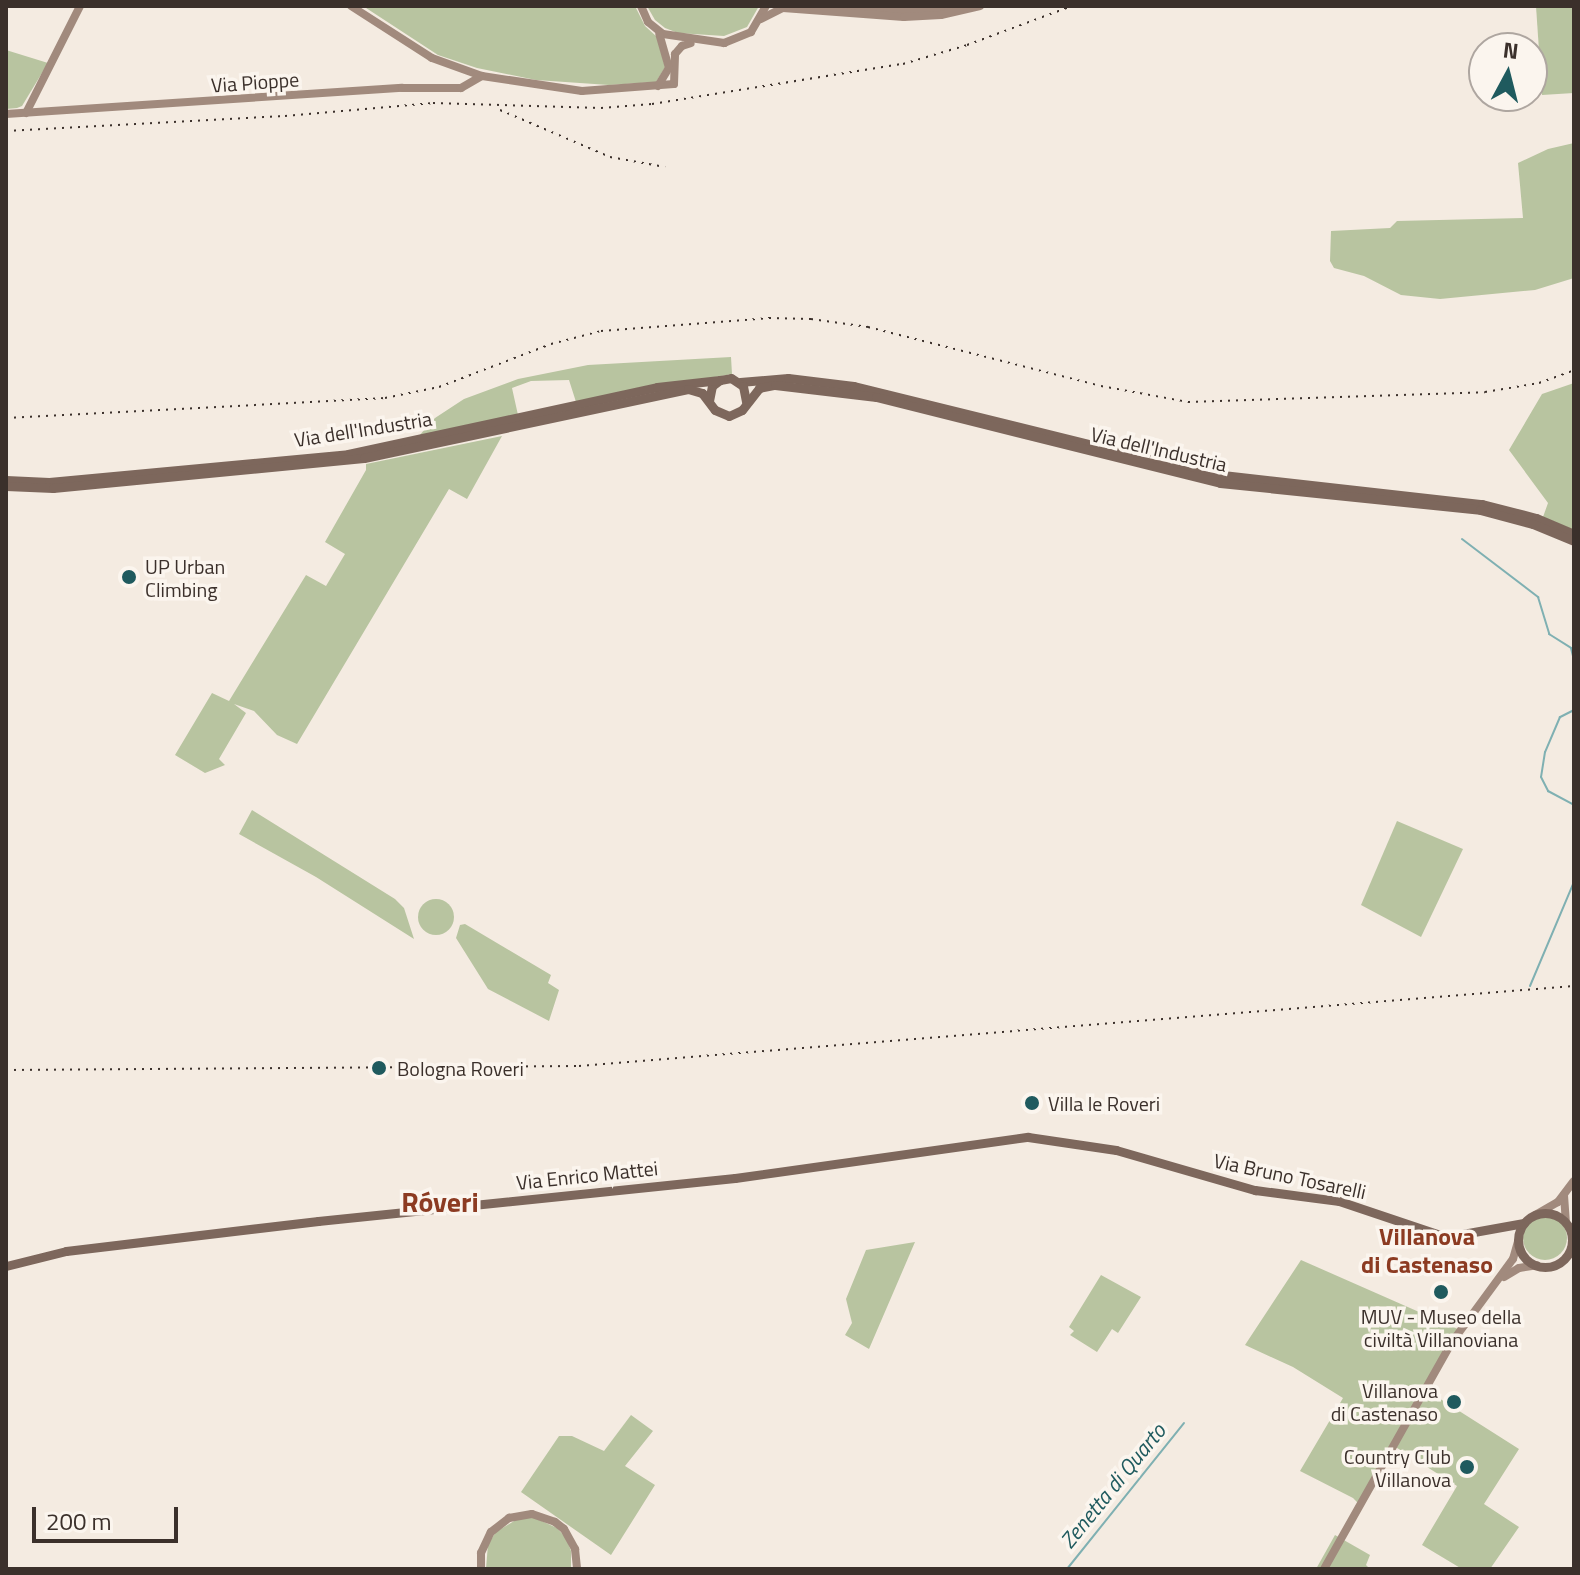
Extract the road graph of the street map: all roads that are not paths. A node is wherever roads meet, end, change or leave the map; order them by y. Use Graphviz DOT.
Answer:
graph roads {
  1 [pos="80,6"];
  2 [pos="351,6"];
  3 [pos="641,6"];
  4 [pos="766,6"];
  5 [pos="830,6"];
  6 [pos="968,6"];
  7 [pos="980,6"];
  8 [pos="761,19"];
  9 [pos="656,30"];
  10 [pos="704,41"];
  11 [pos="669,74"];
  12 [pos="482,76"];
  13 [pos="674,84"];
  14 [pos="657,87"];
  15 [pos="26,113"];
  16 [pos="6,114"];
  17 [pos="720,380"];
  18 [pos="740,382"];
  19 [pos="709,401"];
  20 [pos="745,406"];
  21 [pos="6,480"];
  22 [pos="6,486"];
  23 [pos="1574,534"];
  24 [pos="1574,541"];
  25 [pos="1028,1137"];
  26 [pos="1574,1181"];
  27 [pos="1564,1195"];
  28 [pos="1537,1214"];
  29 [pos="1524,1223"];
  30 [pos="1569,1226"];
  31 [pos="1495,1227"];
  32 [pos="1518,1241"];
  33 [pos="1571,1253"];
  34 [pos="1537,1265"];
  35 [pos="6,1266"];
  36 [pos="1488,1291"];
  37 [pos="481,1569"];
  38 [pos="577,1569"];
  39 [pos="1324,1569"];
  1 -- 15 [label="street"];
  2 -- 12 [label="street"];
  3 -- 9 [label="street"];
  4 -- 8 [label="street"];
  5 -- 6 [label="street"];
  7 -- 8 [label="street"];
  8 -- 10 [label="street"];
  9 -- 10 [label="street"];
  9 -- 11 [label="street"];
  10 -- 13 [label="street"];
  11 -- 13 [label="street"];
  11 -- 14 [label="street"];
  12 -- 14 [label="street"];
  12 -- 15 [label="street, Via Pioppe"];
  13 -- 14 [label="street"];
  15 -- 16 [label="street, Via Pioppe"];
  17 -- 18 [label="main road"];
  17 -- 19 [label="main road"];
  17 -- 21 [label="main road, Via dell'Industria"];
  18 -- 20 [label="main road"];
  18 -- 23 [label="main road, Via dell'Industria"];
  19 -- 20 [label="main road"];
  19 -- 22 [label="main road, Via dell'Industria"];
  20 -- 24 [label="main road, Via dell'Industria"];
  25 -- 31 [label="main road, Via Bruno Tosarelli"];
  25 -- 35 [label="main road, Via Enrico Mattei"];
  26 -- 27 [label="street"];
  27 -- 28 [label="street"];
  27 -- 30 [label="street"];
  28 -- 29 [label="main road"];
  28 -- 30 [label="main road"];
  29 -- 31 [label="main road, Via Bruno Tosarelli"];
  29 -- 32 [label="main road"];
  30 -- 33 [label="main road"];
  31 -- 32 [label="main road"];
  32 -- 34 [label="main road"];
  32 -- 36 [label="street"];
  33 -- 34 [label="main road"];
  34 -- 36 [label="street"];
  36 -- 39 [label="street"];
  37 -- 38 [label="street"];
}
